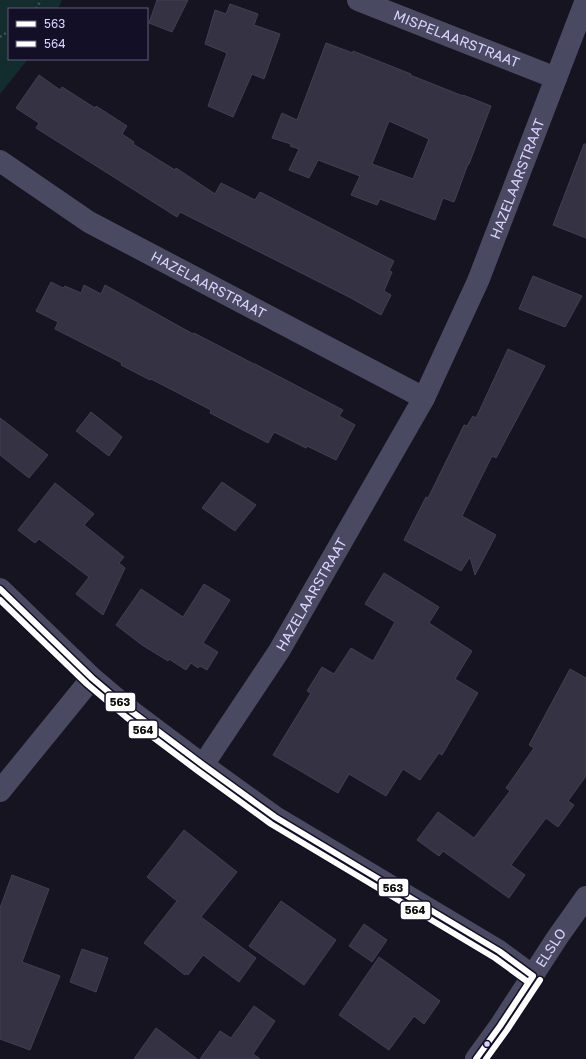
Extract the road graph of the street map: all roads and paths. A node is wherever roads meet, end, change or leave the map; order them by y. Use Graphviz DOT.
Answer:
graph roads {
  1 [pos="358,0"];
  2 [pos="586,0"];
  3 [pos="556,78"];
  4 [pos="0,162"];
  5 [pos="424,398"];
  6 [pos="0,589"];
  7 [pos="92,678"];
  8 [pos="203,765"];
  9 [pos="0,791"];
  10 [pos="586,897"];
  11 [pos="533,976"];
  12 [pos="476,1059"];
  1 -- 3 [label="street, MISPELAARSTRAAT"];
  2 -- 3 [label="street, HAZELAARSTRAAT"];
  3 -- 5 [label="street, HAZELAARSTRAAT"];
  4 -- 5 [label="street, HAZELAARSTRAAT"];
  5 -- 8 [label="street, HAZELAARSTRAAT"];
  6 -- 7 [label="street"];
  7 -- 8 [label="street"];
  7 -- 9 [label="street"];
  8 -- 11 [label="street"];
  10 -- 11 [label="street, ELSLO"];
  11 -- 12 [label="street, ELSLO"];
}
